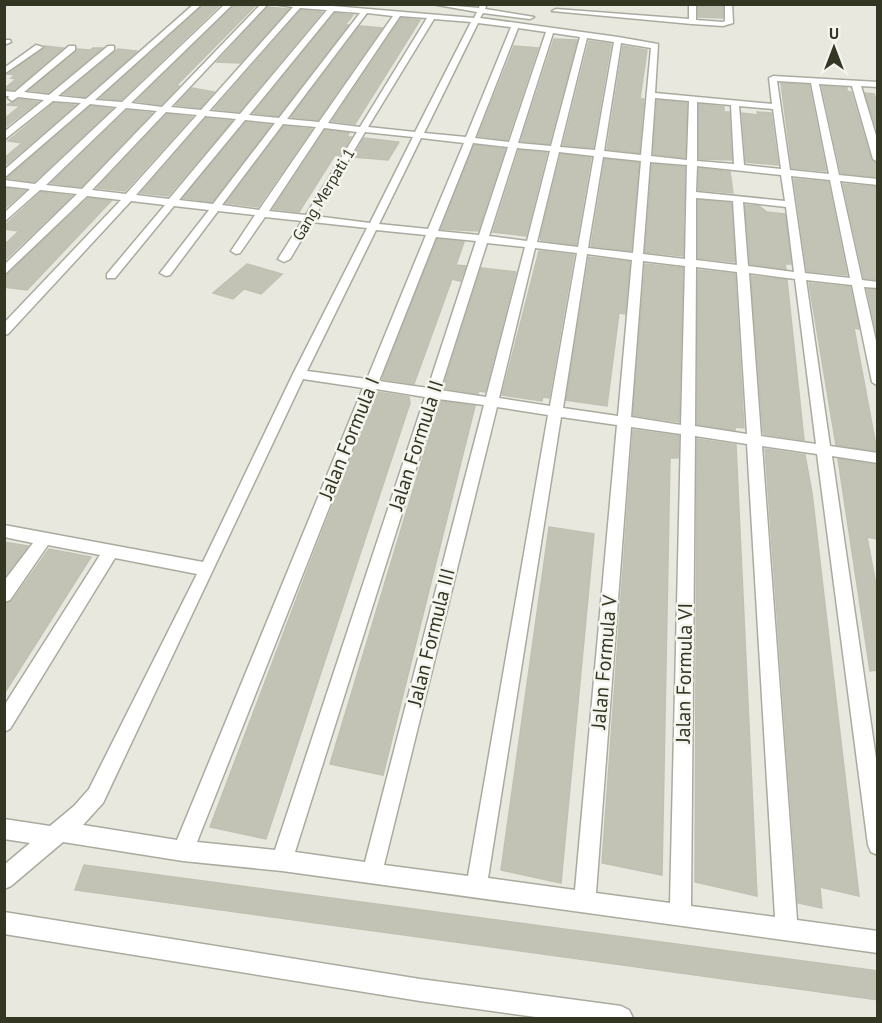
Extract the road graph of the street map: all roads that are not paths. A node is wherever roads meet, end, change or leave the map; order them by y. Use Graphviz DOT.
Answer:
graph roads {
  1 [pos="199,4"];
  2 [pos="230,4"];
  3 [pos="266,4"];
  4 [pos="276,4"];
  5 [pos="435,4"];
  6 [pos="523,4"];
  7 [pos="591,4"];
  8 [pos="626,4"];
  9 [pos="693,4"];
  10 [pos="728,4"];
  11 [pos="447,5"];
  12 [pos="298,6"];
  13 [pos="332,9"];
  14 [pos="364,12"];
  15 [pos="479,13"];
  16 [pos="398,14"];
  17 [pos="589,14"];
  18 [pos="554,16"];
  19 [pos="625,16"];
  20 [pos="431,17"];
  21 [pos="537,18"];
  22 [pos="517,20"];
  23 [pos="692,22"];
  24 [pos="584,34"];
  25 [pos="618,39"];
  26 [pos="39,47"];
  27 [pos="72,48"];
  28 [pos="111,48"];
  29 [pos="4,72"];
  30 [pos="814,80"];
  31 [pos="856,84"];
  32 [pos="878,85"];
  33 [pos="4,93"];
  34 [pos="16,94"];
  35 [pos="651,95"];
  36 [pos="52,99"];
  37 [pos="693,99"];
  38 [pos="90,102"];
  39 [pos="4,103"];
  40 [pos="735,103"];
  41 [pos="126,106"];
  42 [pos="776,107"];
  43 [pos="163,110"];
  44 [pos="202,114"];
  45 [pos="241,117"];
  46 [pos="282,122"];
  47 [pos="322,126"];
  48 [pos="363,130"];
  49 [pos="418,135"];
  50 [pos="4,137"];
  51 [pos="470,141"];
  52 [pos="514,145"];
  53 [pos="556,149"];
  54 [pos="600,154"];
  55 [pos="646,158"];
  56 [pos="878,159"];
  57 [pos="693,163"];
  58 [pos="739,168"];
  59 [pos="786,172"];
  60 [pos="4,175"];
  61 [pos="836,177"];
  62 [pos="878,182"];
  63 [pos="4,183"];
  64 [pos="39,187"];
  65 [pos="84,193"];
  66 [pos="691,194"];
  67 [pos="128,198"];
  68 [pos="738,199"];
  69 [pos="172,203"];
  70 [pos="789,204"];
  71 [pos="215,208"];
  72 [pos="261,213"];
  73 [pos="4,219"];
  74 [pos="308,219"];
  75 [pos="372,226"];
  76 [pos="432,233"];
  77 [pos="483,239"];
  78 [pos="531,245"];
  79 [pos="236,251"];
  80 [pos="582,251"];
  81 [pos="638,257"];
  82 [pos="284,259"];
  83 [pos="690,263"];
  84 [pos="744,269"];
  85 [pos="4,272"];
  86 [pos="166,273"];
  87 [pos="111,276"];
  88 [pos="800,276"];
  89 [pos="857,283"];
  90 [pos="878,285"];
  91 [pos="5,330"];
  92 [pos="299,374"];
  93 [pos="878,382"];
  94 [pos="371,384"];
  95 [pos="433,393"];
  96 [pos="491,402"];
  97 [pos="556,411"];
  98 [pos="624,421"];
  99 [pos="688,430"];
  100 [pos="755,440"];
  101 [pos="823,450"];
  102 [pos="878,458"];
  103 [pos="4,531"];
  104 [pos="44,539"];
  105 [pos="111,552"];
  106 [pos="207,569"];
  107 [pos="4,594"];
  108 [pos="4,723"];
  109 [pos="4,829"];
  110 [pos="56,834"];
  111 [pos="878,845"];
  112 [pos="183,851"];
  113 [pos="282,861"];
  114 [pos="372,873"];
  115 [pos="4,879"];
  116 [pos="476,887"];
  117 [pos="585,902"];
  118 [pos="680,915"];
  119 [pos="4,923"];
  120 [pos="787,930"];
  121 [pos="878,942"];
  122 [pos="621,1018"];
  1 -- 38 [label="street"];
  2 -- 41 [label="street"];
  3 -- 43 [label="street"];
  4 -- 12 [label="street"];
  5 -- 11 [label="street"];
  6 -- 22 [label="street, Jalan Formula I"];
  7 -- 17 [label="street"];
  8 -- 19 [label="street"];
  9 -- 23 [label="street"];
  10 -- 23 [label="street"];
  11 -- 15 [label="street"];
  12 -- 13 [label="street"];
  12 -- 44 [label="street"];
  13 -- 14 [label="street"];
  13 -- 45 [label="street"];
  14 -- 16 [label="street"];
  14 -- 46 [label="street"];
  15 -- 20 [label="street"];
  15 -- 22 [label="street"];
  15 -- 22 [label="street"];
  15 -- 49 [label="street"];
  16 -- 20 [label="street"];
  16 -- 47 [label="street"];
  17 -- 18 [label="street"];
  17 -- 19 [label="street"];
  18 -- 22 [label="street"];
  18 -- 24 [label="street"];
  18 -- 52 [label="street, Jalan Formula II"];
  19 -- 23 [label="street"];
  20 -- 48 [label="street, Gang Merpati 1"];
  21 -- 22 [label="street"];
  22 -- 51 [label="street, Jalan Formula I"];
  24 -- 25 [label="street"];
  24 -- 53 [label="street, Jalan Formula III"];
  25 -- 35 [label="street, Jalan Formula V"];
  25 -- 54 [label="street"];
  26 -- 29 [label="street"];
  27 -- 34 [label="street"];
  28 -- 36 [label="street"];
  30 -- 31 [label="street"];
  30 -- 42 [label="street"];
  30 -- 61 [label="street"];
  31 -- 32 [label="street"];
  31 -- 56 [label="street"];
  33 -- 34 [label="street"];
  34 -- 36 [label="street"];
  34 -- 39 [label="street"];
  35 -- 37 [label="street"];
  35 -- 55 [label="street, Jalan Formula V"];
  36 -- 38 [label="street"];
  36 -- 50 [label="street"];
  37 -- 40 [label="street"];
  37 -- 57 [label="street, Jalan Formula VI"];
  38 -- 41 [label="street"];
  38 -- 60 [label="street"];
  40 -- 42 [label="street"];
  40 -- 58 [label="street"];
  41 -- 43 [label="street"];
  41 -- 64 [label="street"];
  42 -- 59 [label="street"];
  43 -- 44 [label="street"];
  43 -- 65 [label="street"];
  44 -- 45 [label="street"];
  44 -- 67 [label="street"];
  45 -- 46 [label="street"];
  45 -- 69 [label="street"];
  46 -- 47 [label="street"];
  46 -- 71 [label="street"];
  47 -- 48 [label="street"];
  47 -- 72 [label="street"];
  48 -- 49 [label="street"];
  48 -- 74 [label="street, Gang Merpati 1"];
  49 -- 51 [label="street"];
  49 -- 75 [label="street"];
  51 -- 52 [label="street"];
  51 -- 76 [label="street, Jalan Formula I"];
  52 -- 53 [label="street"];
  52 -- 77 [label="street, Jalan Formula II"];
  53 -- 54 [label="street"];
  53 -- 78 [label="street, Jalan Formula III"];
  54 -- 55 [label="street"];
  54 -- 80 [label="street"];
  55 -- 57 [label="street"];
  55 -- 81 [label="street, Jalan Formula V"];
  57 -- 58 [label="street"];
  57 -- 66 [label="street, Jalan Formula VI"];
  58 -- 59 [label="street"];
  59 -- 61 [label="street"];
  59 -- 70 [label="street"];
  61 -- 62 [label="street"];
  61 -- 89 [label="street"];
  63 -- 64 [label="street"];
  64 -- 65 [label="street"];
  64 -- 73 [label="street"];
  65 -- 67 [label="street"];
  65 -- 85 [label="street"];
  66 -- 68 [label="street"];
  66 -- 83 [label="street, Jalan Formula VI"];
  67 -- 69 [label="street"];
  67 -- 91 [label="street"];
  68 -- 70 [label="street"];
  68 -- 84 [label="street"];
  69 -- 71 [label="street"];
  69 -- 87 [label="street"];
  70 -- 88 [label="street"];
  71 -- 72 [label="street"];
  71 -- 86 [label="street"];
  72 -- 74 [label="street"];
  72 -- 79 [label="street"];
  74 -- 75 [label="street"];
  74 -- 82 [label="street, Gang Merpati 1"];
  75 -- 76 [label="street"];
  75 -- 92 [label="street"];
  76 -- 77 [label="street"];
  76 -- 94 [label="street, Jalan Formula I"];
  77 -- 78 [label="street"];
  77 -- 95 [label="street, Jalan Formula II"];
  78 -- 80 [label="street"];
  78 -- 96 [label="street, Jalan Formula III"];
  80 -- 81 [label="street"];
  80 -- 97 [label="street"];
  81 -- 83 [label="street"];
  81 -- 98 [label="street, Jalan Formula V"];
  83 -- 84 [label="street"];
  83 -- 99 [label="street, Jalan Formula VI"];
  84 -- 88 [label="street"];
  84 -- 100 [label="street"];
  88 -- 89 [label="street"];
  88 -- 101 [label="street"];
  89 -- 90 [label="street"];
  89 -- 93 [label="street"];
  92 -- 94 [label="street"];
  92 -- 106 [label="street"];
  94 -- 95 [label="street"];
  94 -- 112 [label="street, Jalan Formula I"];
  95 -- 96 [label="street"];
  95 -- 113 [label="street, Jalan Formula II"];
  96 -- 97 [label="street"];
  96 -- 114 [label="street, Jalan Formula III"];
  97 -- 98 [label="street"];
  97 -- 116 [label="street"];
  98 -- 99 [label="street"];
  98 -- 117 [label="street, Jalan Formula V"];
  99 -- 100 [label="street"];
  99 -- 118 [label="street, Jalan Formula VI"];
  100 -- 101 [label="street"];
  100 -- 120 [label="street"];
  101 -- 102 [label="street"];
  101 -- 111 [label="street"];
  103 -- 104 [label="street"];
  104 -- 105 [label="street"];
  104 -- 107 [label="street"];
  105 -- 106 [label="street"];
  105 -- 108 [label="street"];
  106 -- 110 [label="street"];
  109 -- 110 [label="street"];
  110 -- 112 [label="street"];
  110 -- 115 [label="street"];
  112 -- 113 [label="street"];
  113 -- 114 [label="street"];
  114 -- 116 [label="street"];
  116 -- 117 [label="street"];
  117 -- 118 [label="street"];
  118 -- 120 [label="street"];
  119 -- 122 [label="street"];
  120 -- 121 [label="street"];
}
